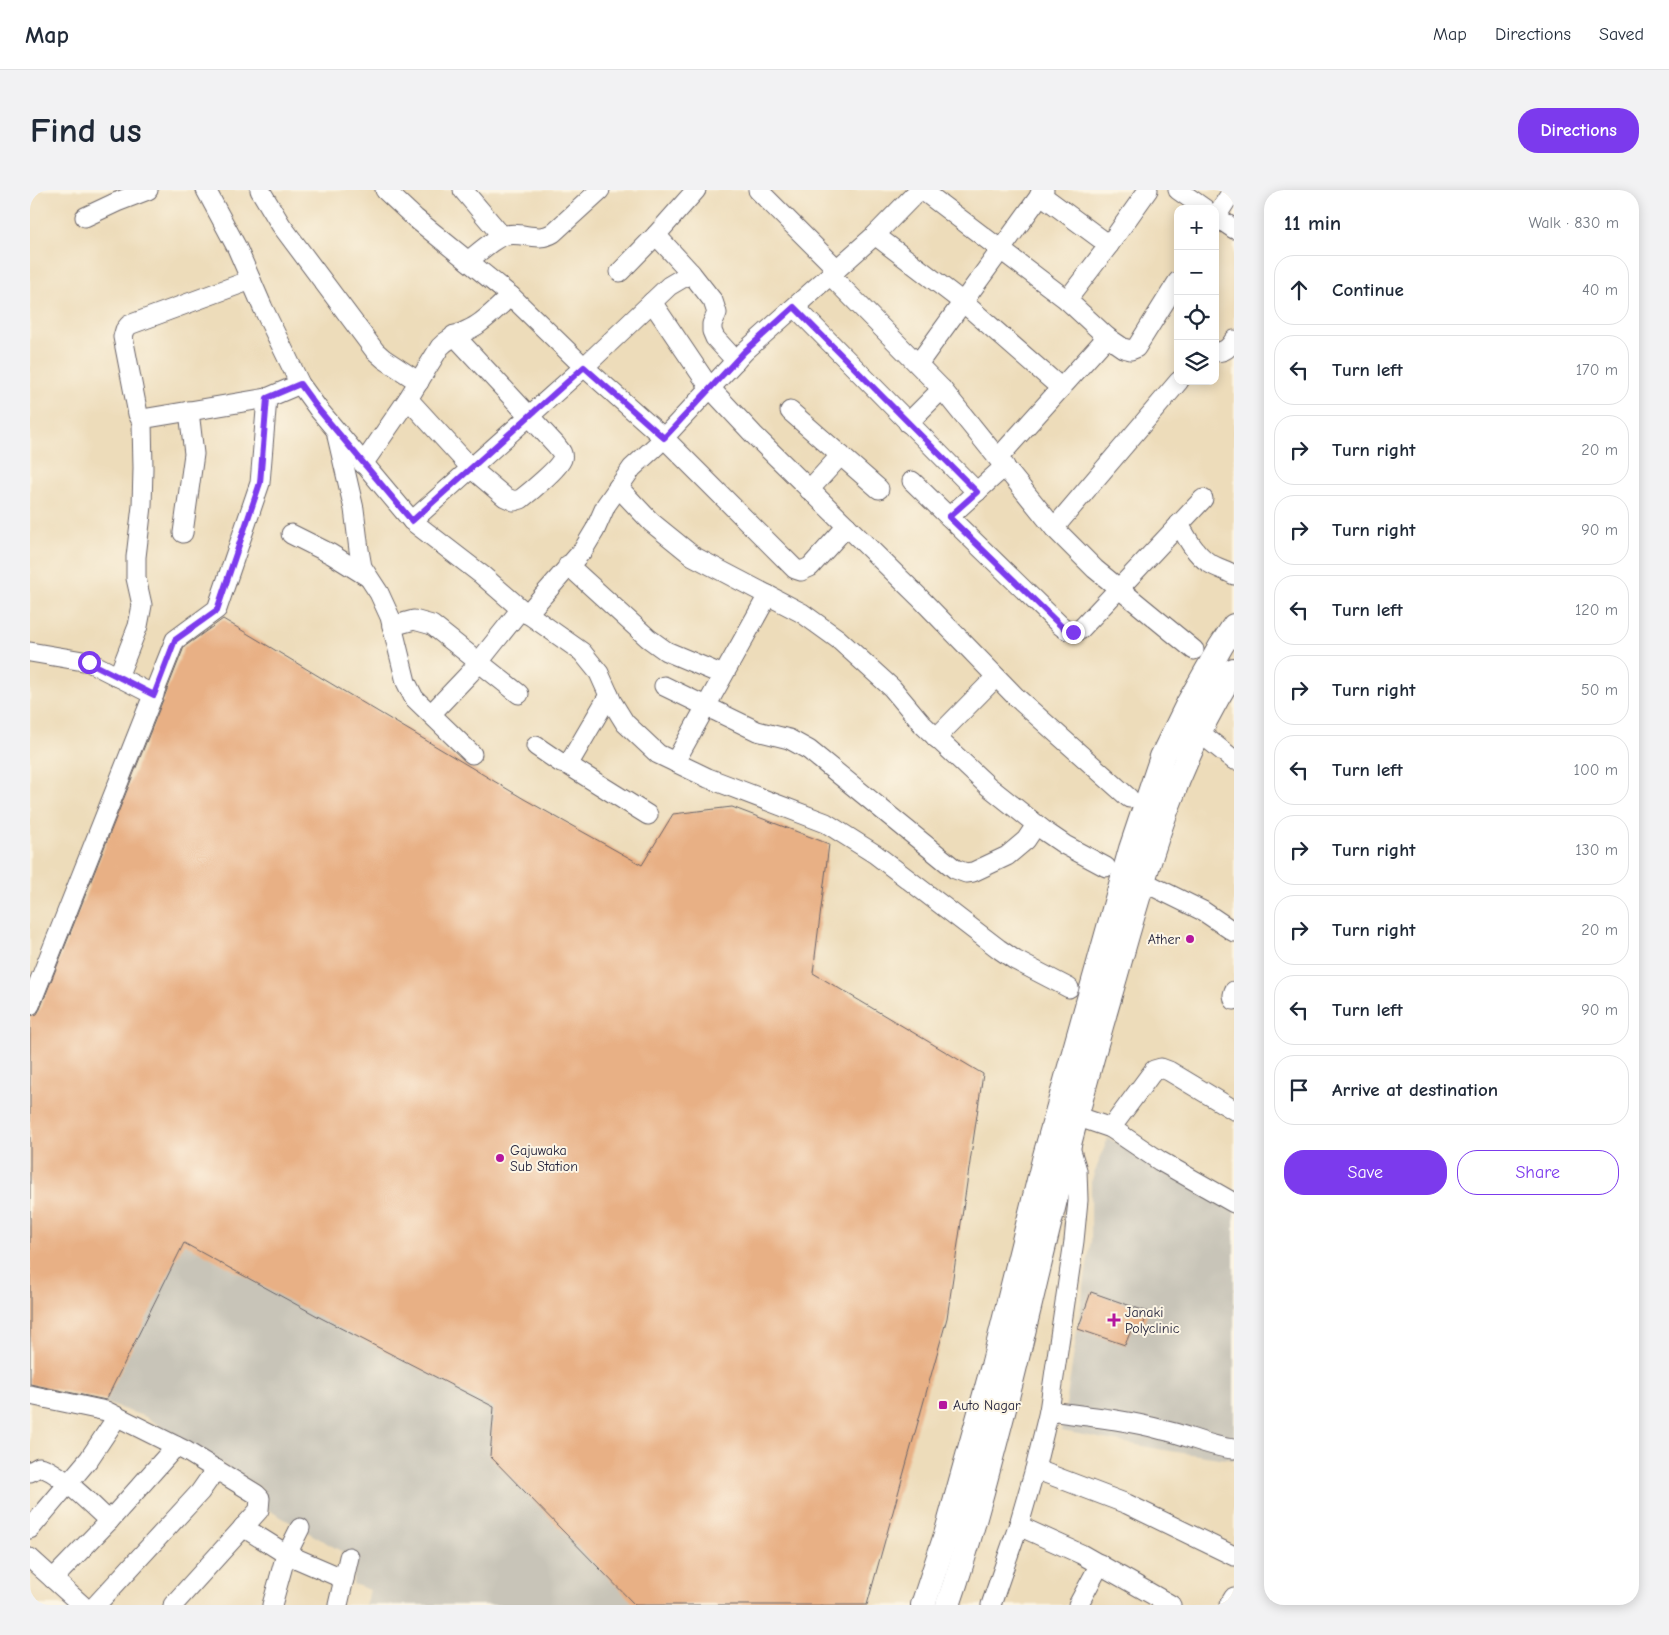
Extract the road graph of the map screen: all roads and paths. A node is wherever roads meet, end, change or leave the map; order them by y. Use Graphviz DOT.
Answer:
graph roads {
  1 [pos="148,190"];
  2 [pos="206,190"];
  3 [pos="260,190"];
  4 [pos="385,190"];
  5 [pos="463,190"];
  6 [pos="600,190"];
  7 [pos="696,190"];
  8 [pos="758,190"];
  9 [pos="920,190"];
  10 [pos="1148,190"];
  11 [pos="1178,190"];
  12 [pos="1233,190"];
  13 [pos="1042,192"];
  14 [pos="1199,205"];
  15 [pos="1219,208"];
  16 [pos="84,217"];
  17 [pos="1219,219"];
  18 [pos="1234,229"];
  19 [pos="656,235"];
  20 [pos="875,235"];
  21 [pos="502,236"];
  22 [pos="1109,245"];
  23 [pos="1001,250"];
  24 [pos="468,261"];
  25 [pos="620,272"];
  26 [pos="834,272"];
  27 [pos="691,273"];
  28 [pos="251,280"];
  29 [pos="1174,287"];
  30 [pos="511,296"];
  31 [pos="1066,300"];
  32 [pos="652,302"];
  33 [pos="964,303"];
  34 [pos="794,307"];
  35 [pos="454,335"];
  36 [pos="1107,336"];
  37 [pos="1234,340"];
  38 [pos="1219,352"];
  39 [pos="736,361"];
  40 [pos="918,364"];
  41 [pos="584,367"];
  42 [pos="419,382"];
  43 [pos="300,384"];
  44 [pos="1176,385"];
  45 [pos="710,388"];
  46 [pos="1061,388"];
  47 [pos="942,390"];
  48 [pos="267,398"];
  49 [pos="408,399"];
  50 [pos="189,411"];
  51 [pos="790,411"];
  52 [pos="529,417"];
  53 [pos="142,422"];
  54 [pos="908,423"];
  55 [pos="336,432"];
  56 [pos="664,438"];
  57 [pos="841,455"];
  58 [pos="1001,462"];
  59 [pos="363,464"];
  60 [pos="472,469"];
  61 [pos="912,481"];
  62 [pos="618,487"];
  63 [pos="879,488"];
  64 [pos="809,490"];
  65 [pos="977,492"];
  66 [pos="1202,499"];
  67 [pos="949,517"];
  68 [pos="412,521"];
  69 [pos="1179,524"];
  70 [pos="847,526"];
  71 [pos="1054,528"];
  72 [pos="182,533"];
  73 [pos="291,534"];
  74 [pos="568,565"];
  75 [pos="1234,575"];
  76 [pos="368,577"];
  77 [pos="1119,588"];
  78 [pos="768,595"];
  79 [pos="524,612"];
  80 [pos="392,626"];
  81 [pos="1234,626"];
  82 [pos="1194,650"];
  83 [pos="30,652"];
  84 [pos="479,663"];
  85 [pos="1234,670"];
  86 [pos="723,675"];
  87 [pos="118,676"];
  88 [pos="996,677"];
  89 [pos="664,686"];
  90 [pos="519,694"];
  91 [pos="154,695"];
  92 [pos="609,695"];
  93 [pos="706,705"];
  94 [pos="431,714"];
  95 [pos="1199,732"];
  96 [pos="936,738"];
  97 [pos="536,746"];
  98 [pos="472,754"];
  99 [pos="1234,760"];
  100 [pos="675,762"];
  101 [pos="568,765"];
  102 [pos="1128,798"];
  103 [pos="648,815"];
  104 [pos="1036,825"];
  105 [pos="1106,867"];
  106 [pos="1142,881"];
  107 [pos="1234,932"];
  108 [pos="1069,988"];
  109 [pos="1234,991"];
  110 [pos="1234,1000"];
  111 [pos="30,1005"];
  112 [pos="1234,1110"];
  113 [pos="1076,1116"];
  114 [pos="1111,1128"];
  115 [pos="1069,1144"];
  116 [pos="1234,1203"];
  117 [pos="30,1395"];
  118 [pos="1049,1411"];
  119 [pos="117,1416"];
  120 [pos="176,1446"];
  121 [pos="1234,1449"];
  122 [pos="216,1469"];
  123 [pos="1035,1469"];
  124 [pos="30,1472"];
  125 [pos="68,1484"];
  126 [pos="109,1521"];
  127 [pos="1019,1526"];
  128 [pos="243,1527"];
  129 [pos="300,1528"];
  130 [pos="30,1529"];
  131 [pos="286,1554"];
  132 [pos="1234,1556"];
  133 [pos="349,1557"];
  134 [pos="30,1558"];
  135 [pos="1100,1564"];
  136 [pos="53,1579"];
  137 [pos="344,1580"];
  138 [pos="1234,1596"];
  139 [pos="82,1605"];
  140 [pos="96,1605"];
  141 [pos="172,1605"];
  142 [pos="272,1605"];
  143 [pos="338,1605"];
  144 [pos="923,1605"];
  145 [pos="948,1605"];
  146 [pos="990,1605"];
  147 [pos="1078,1605"];
  148 [pos="1171,1605"];
  149 [pos="1229,1605"];
  1 -- 16 [label="street"];
  2 -- 28 [label="street"];
  3 -- 42 [label="street"];
  4 -- 24 [label="street"];
  5 -- 21 [label="street"];
  6 -- 21 [label="street"];
  7 -- 19 [label="street"];
  8 -- 26 [label="street"];
  9 -- 20 [label="street"];
  9 -- 23 [label="street"];
  10 -- 22 [label="street"];
  11 -- 14 [label="street"];
  12 -- 15 [label="street"];
  13 -- 22 [label="street"];
  13 -- 23 [label="street"];
  17 -- 18 [label="street"];
  19 -- 25 [label="street"];
  19 -- 27 [label="street"];
  20 -- 26 [label="street"];
  20 -- 33 [label="street"];
  21 -- 24 [label="street"];
  22 -- 31 [label="street"];
  23 -- 31 [label="street"];
  23 -- 33 [label="street"];
  24 -- 30 [label="street"];
  26 -- 34 [label="street"];
  26 -- 40 [label="street"];
  27 -- 32 [label="street"];
  27 -- 39 [label="street"];
  28 -- 43 [label="street"];
  28 -- 53 [label="street"];
  29 -- 36 [label="street"];
  30 -- 35 [label="street"];
  30 -- 41 [label="street"];
  31 -- 36 [label="street"];
  32 -- 41 [label="street"];
  32 -- 45 [label="street"];
  33 -- 40 [label="street"];
  33 -- 46 [label="street"];
  34 -- 39 [label="street"];
  34 -- 54 [label="street"];
  35 -- 42 [label="street"];
  35 -- 52 [label="street"];
  36 -- 46 [label="street"];
  37 -- 38 [label="street"];
  39 -- 45 [label="street"];
  40 -- 47 [label="street"];
  41 -- 52 [label="street"];
  41 -- 56 [label="street"];
  42 -- 49 [label="street"];
  43 -- 48 [label="street"];
  43 -- 55 [label="street"];
  44 -- 71 [label="street"];
  45 -- 56 [label="street"];
  45 -- 64 [label="street"];
  46 -- 58 [label="street"];
  47 -- 54 [label="street"];
  47 -- 58 [label="street"];
  48 -- 50 [label="street"];
  48 -- 91 [label="street"];
  49 -- 59 [label="street"];
  49 -- 60 [label="street"];
  50 -- 53 [label="street"];
  50 -- 72 [label="street"];
  51 -- 57 [label="street"];
  52 -- 60 [label="street"];
  52 -- 60 [label="street"];
  53 -- 87 [label="street"];
  54 -- 65 [label="street"];
  55 -- 59 [label="street"];
  55 -- 76 [label="street"];
  56 -- 62 [label="street"];
  56 -- 70 [label="street"];
  57 -- 63 [label="street"];
  57 -- 64 [label="street"];
  58 -- 65 [label="street"];
  58 -- 71 [label="street"];
  59 -- 68 [label="street"];
  60 -- 68 [label="street"];
  61 -- 67 [label="street"];
  62 -- 74 [label="street"];
  62 -- 78 [label="street"];
  64 -- 70 [label="street"];
  65 -- 67 [label="street"];
  66 -- 69 [label="street"];
  67 -- 77 [label="street"];
  68 -- 79 [label="street"];
  69 -- 75 [label="street"];
  69 -- 77 [label="street"];
  70 -- 88 [label="street"];
  71 -- 77 [label="street"];
  73 -- 76 [label="street"];
  74 -- 79 [label="street"];
  74 -- 86 [label="street"];
  76 -- 80 [label="street"];
  77 -- 82 [label="street"];
  78 -- 86 [label="street"];
  78 -- 96 [label="street"];
  79 -- 84 [label="street"];
  79 -- 92 [label="street"];
  80 -- 84 [label="street"];
  80 -- 94 [label="street"];
  81 -- 144 [label="main road"];
  83 -- 87 [label="street"];
  84 -- 90 [label="street"];
  84 -- 94 [label="street"];
  85 -- 95 [label="main road"];
  86 -- 93 [label="street"];
  87 -- 91 [label="street"];
  88 -- 96 [label="street"];
  88 -- 102 [label="street"];
  89 -- 93 [label="street"];
  91 -- 111 [label="street"];
  92 -- 100 [label="street"];
  92 -- 101 [label="street"];
  93 -- 100 [label="street"];
  93 -- 104 [label="street"];
  94 -- 98 [label="street"];
  95 -- 99 [label="street"];
  95 -- 106 [label="main road"];
  96 -- 104 [label="street"];
  97 -- 101 [label="street"];
  100 -- 108 [label="street"];
  101 -- 103 [label="street"];
  104 -- 105 [label="street"];
  106 -- 107 [label="street"];
  106 -- 113 [label="main road"];
  109 -- 110 [label="street"];
  112 -- 114 [label="street"];
  113 -- 114 [label="street"];
  113 -- 115 [label="main road"];
  114 -- 116 [label="street"];
  115 -- 118 [label="street"];
  115 -- 145 [label="main road"];
  117 -- 119 [label="street"];
  118 -- 121 [label="street"];
  118 -- 123 [label="street"];
  119 -- 120 [label="street"];
  119 -- 125 [label="street"];
  120 -- 122 [label="street"];
  120 -- 126 [label="street"];
  122 -- 128 [label="street"];
  122 -- 140 [label="street"];
  123 -- 127 [label="street"];
  123 -- 132 [label="street"];
  124 -- 125 [label="street"];
  125 -- 126 [label="street"];
  125 -- 130 [label="street"];
  126 -- 136 [label="street"];
  127 -- 135 [label="street"];
  127 -- 146 [label="street"];
  128 -- 131 [label="street"];
  128 -- 141 [label="street"];
  129 -- 131 [label="street"];
  131 -- 137 [label="street"];
  131 -- 142 [label="street"];
  133 -- 137 [label="street"];
  134 -- 136 [label="street"];
  135 -- 147 [label="street"];
  135 -- 148 [label="street"];
  136 -- 139 [label="street"];
  137 -- 143 [label="street"];
  138 -- 149 [label="street"];
}
